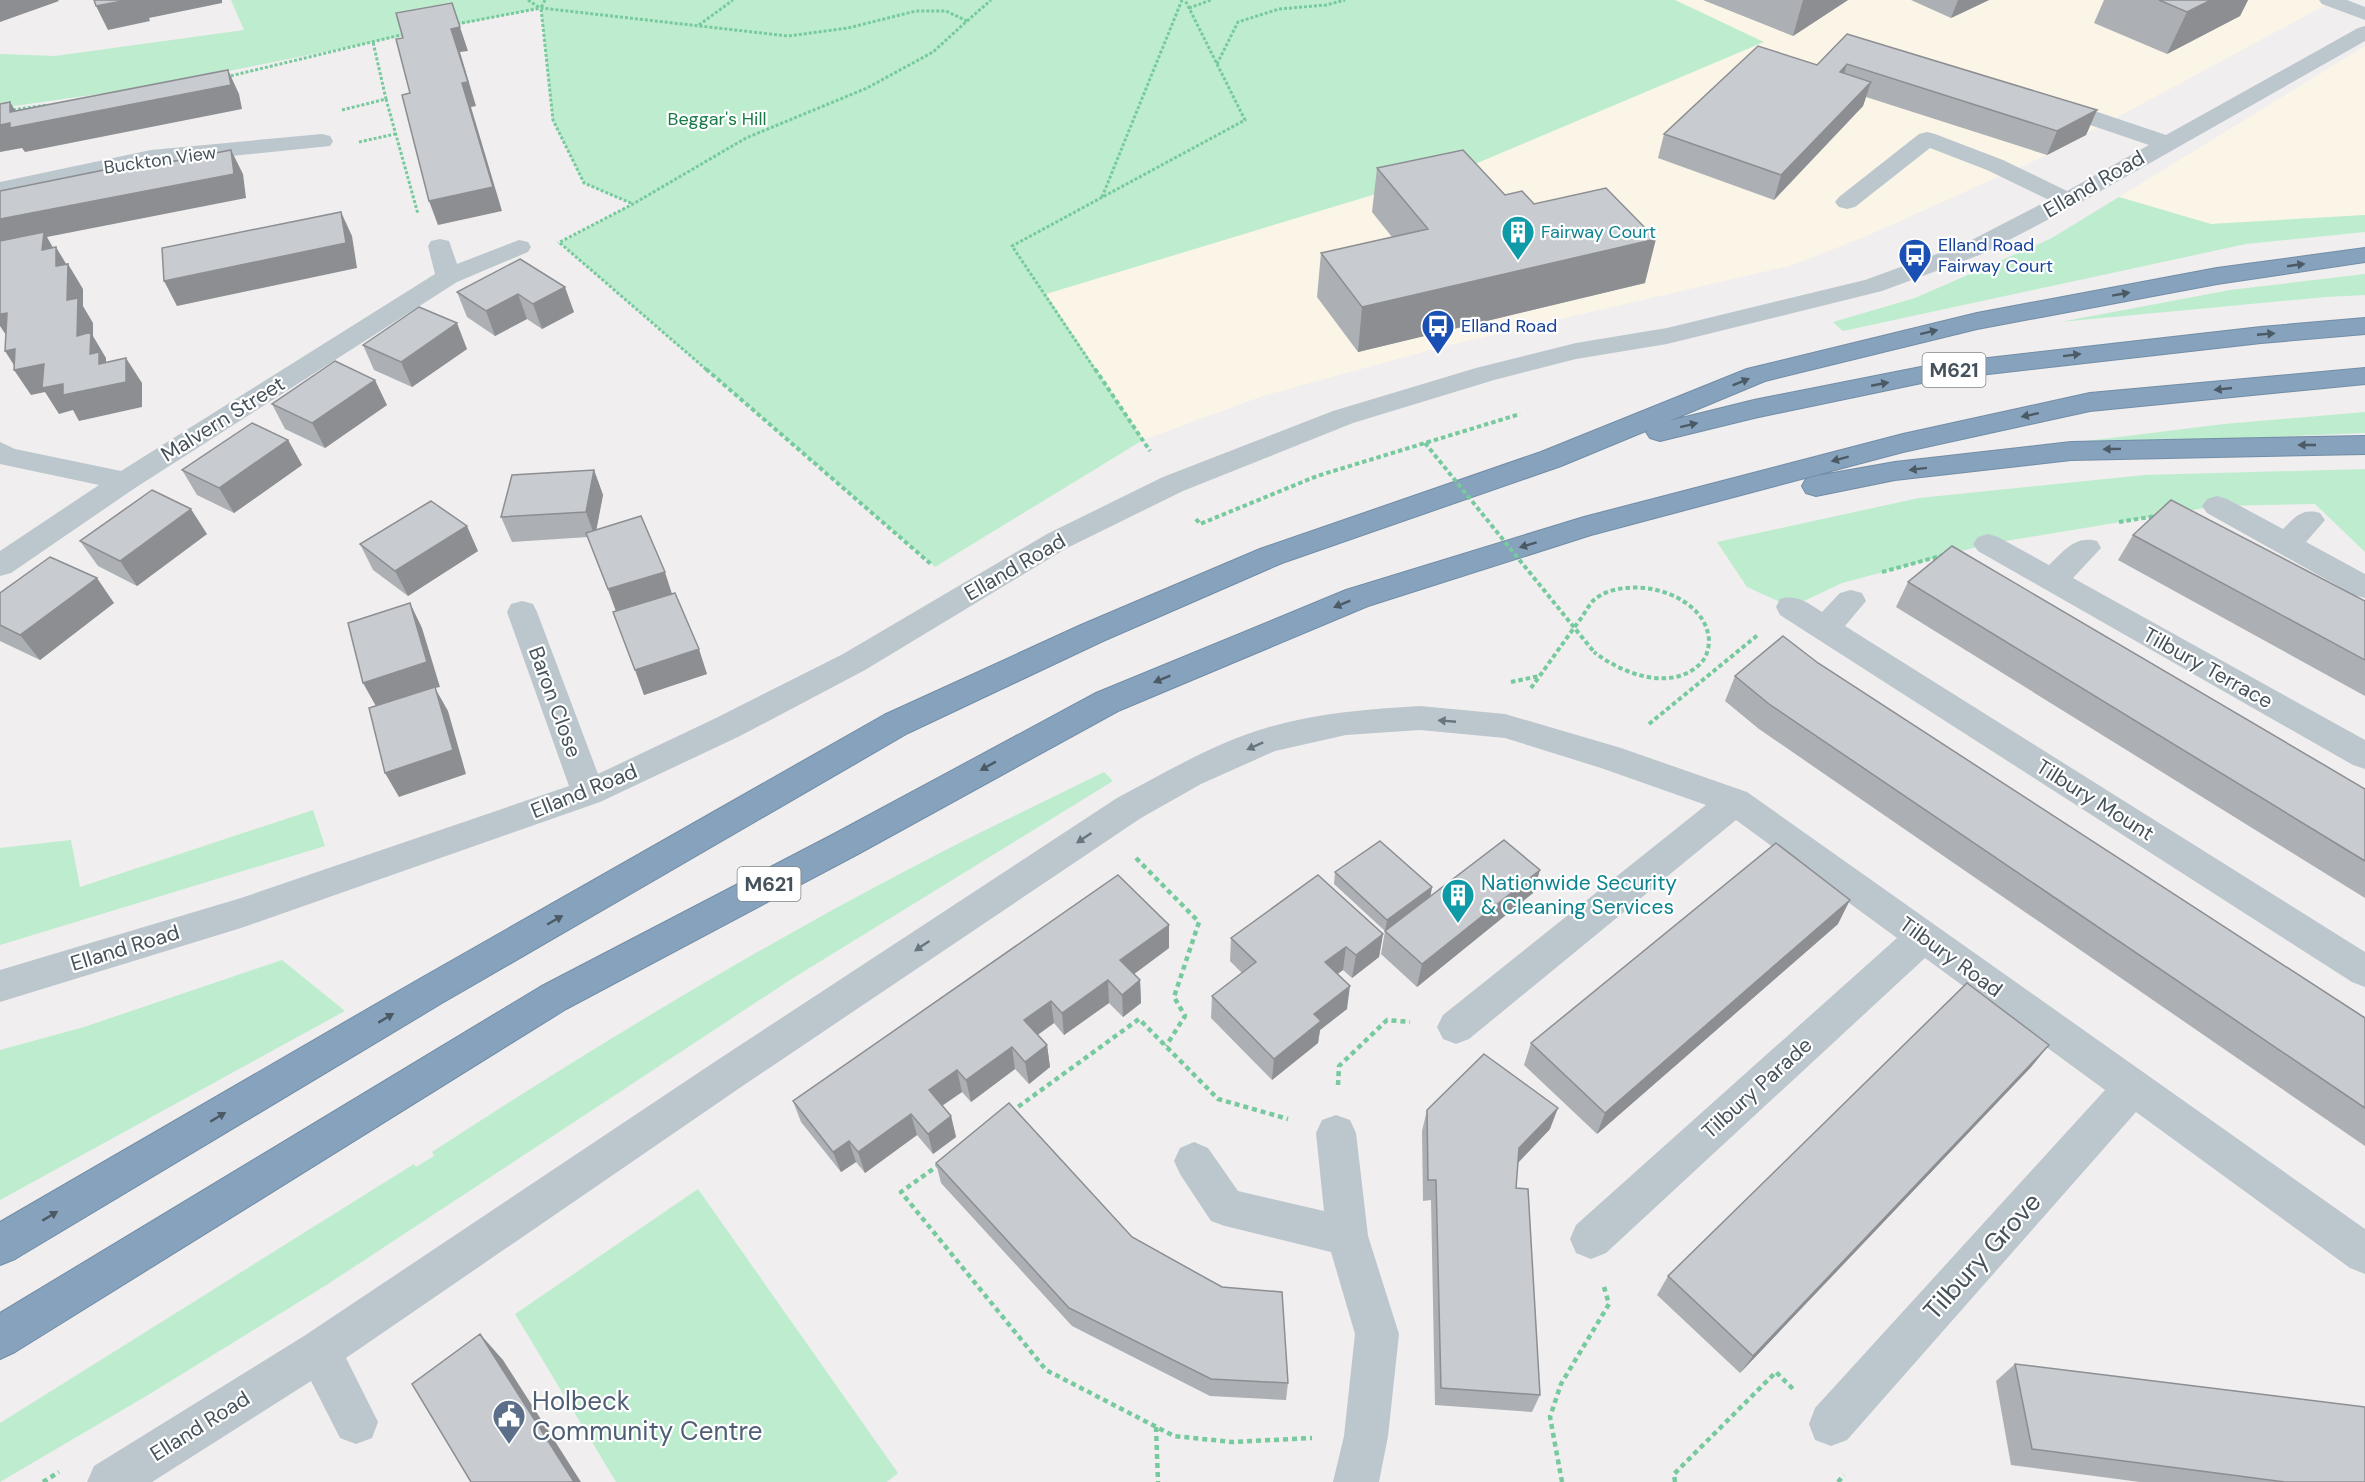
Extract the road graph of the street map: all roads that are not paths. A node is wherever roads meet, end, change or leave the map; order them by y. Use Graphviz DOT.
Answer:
graph roads {
  1 [pos="2329,0"];
  2 [pos="2365,15"];
  3 [pos="2365,32"];
  4 [pos="2031,97"];
  5 [pos="322,141"];
  6 [pos="2166,143"];
  7 [pos="0,189"];
  8 [pos="2068,200"];
  9 [pos="1847,202"];
  10 [pos="440,246"];
  11 [pos="519,248"];
  12 [pos="2365,255"];
  13 [pos="448,277"];
  14 [pos="2365,326"];
  15 [pos="2365,376"];
  16 [pos="2365,445"];
  17 [pos="0,451"];
  18 [pos="1551,459"];
  19 [pos="125,481"];
  20 [pos="2217,506"];
  21 [pos="2310,520"];
  22 [pos="1584,527"];
  23 [pos="1988,544"];
  24 [pos="2286,544"];
  25 [pos="2086,548"];
  26 [pos="0,566"];
  27 [pos="2052,580"];
  28 [pos="2365,587"];
  29 [pos="1851,601"];
  30 [pos="1791,607"];
  31 [pos="522,612"];
  32 [pos="1825,628"];
  33 [pos="1505,726"];
  34 [pos="2365,756"];
  35 [pos="588,793"];
  36 [pos="1736,801"];
  37 [pos="1923,937"];
  38 [pos="2365,971"];
  39 [pos="0,986"];
  40 [pos="1456,1027"];
  41 [pos="2132,1088"];
  42 [pos="1336,1133"];
  43 [pos="1194,1161"];
  44 [pos="1347,1236"];
  45 [pos="1592,1239"];
  46 [pos="0,1245"];
  47 [pos="2365,1254"];
  48 [pos="0,1337"];
  49 [pos="319,1351"];
  50 [pos="356,1422"];
  51 [pos="1831,1424"];
  52 [pos="110,1482"];
  53 [pos="1356,1482"];
  1 -- 2 [label="street"];
  3 -- 6 [label="street, Elland Road"];
  4 -- 6 [label="street"];
  5 -- 7 [label="street, Buckton View"];
  6 -- 8 [label="street, Elland Road"];
  8 -- 9 [label="street"];
  8 -- 35 [label="street, Elland Road"];
  10 -- 13 [label="street"];
  11 -- 13 [label="street, Malvern Street"];
  18 -- 12 [label="highway, one-way"];
  13 -- 19 [label="street, Malvern Street"];
  18 -- 14 [label="highway, M621, one-way"];
  15 -- 22 [label="highway, M621, one-way"];
  16 -- 22 [label="highway, one-way"];
  17 -- 19 [label="street"];
  46 -- 18 [label="highway, M621, one-way"];
  19 -- 26 [label="street, Malvern Street"];
  20 -- 24 [label="street"];
  21 -- 24 [label="street"];
  22 -- 48 [label="highway, M621, one-way"];
  23 -- 27 [label="street, Tilbury Terrace"];
  24 -- 28 [label="street"];
  25 -- 27 [label="street"];
  27 -- 34 [label="street, Tilbury Terrace"];
  29 -- 32 [label="street"];
  30 -- 32 [label="street, Tilbury Mount"];
  31 -- 35 [label="street, Baron Close"];
  32 -- 38 [label="street, Tilbury Mount"];
  33 -- 36 [label="street, Tilbury Road"];
  33 -- 49 [label="street, Elland Road, one-way"];
  35 -- 39 [label="street, Elland Road"];
  36 -- 37 [label="street, Tilbury Road"];
  36 -- 40 [label="street"];
  37 -- 41 [label="street, Tilbury Road"];
  37 -- 45 [label="street, Tilbury Parade"];
  41 -- 47 [label="street, Tilbury Road"];
  41 -- 51 [label="street, Tilbury Grove"];
  42 -- 44 [label="street"];
  43 -- 44 [label="street"];
  44 -- 53 [label="street"];
  49 -- 50 [label="street"];
  49 -- 52 [label="street, Elland Road"];
}
